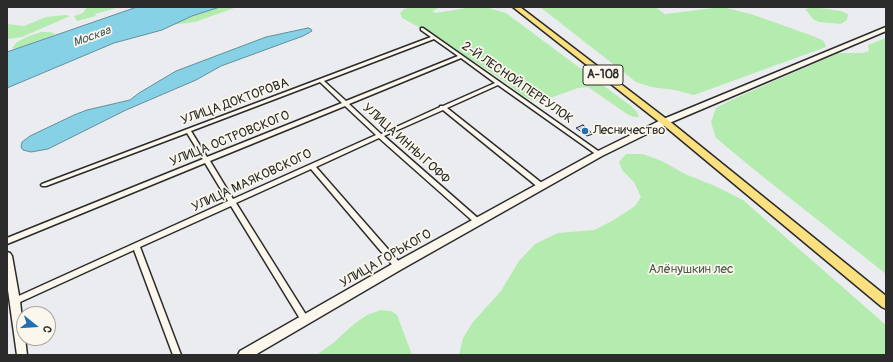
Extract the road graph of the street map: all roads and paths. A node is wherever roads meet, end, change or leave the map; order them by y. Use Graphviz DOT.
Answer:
graph roads {
  1 [pos="516,7"];
  2 [pos="422,29"];
  3 [pos="886,29"];
  4 [pos="433,38"];
  5 [pos="460,57"];
  6 [pos="321,81"];
  7 [pos="499,83"];
  8 [pos="346,104"];
  9 [pos="442,107"];
  10 [pos="664,122"];
  11 [pos="188,131"];
  12 [pos="380,136"];
  13 [pos="599,154"];
  14 [pos="206,160"];
  15 [pos="312,166"];
  16 [pos="44,185"];
  17 [pos="542,186"];
  18 [pos="232,203"];
  19 [pos="478,222"];
  20 [pos="7,241"];
  21 [pos="136,247"];
  22 [pos="7,256"];
  23 [pos="398,266"];
  24 [pos="15,301"];
  25 [pos="886,303"];
  26 [pos="305,320"];
  27 [pos="22,355"];
  28 [pos="177,355"];
  29 [pos="244,355"];
  1 -- 10 [label="highway, А-108"];
  2 -- 4 [label="street, 2-Й ЛЕСНОЙ ПЕРЕУЛОК"];
  3 -- 10 [label="main road, УЛИЦА ГОРЬКОГО"];
  4 -- 5 [label="street, 2-Й ЛЕСНОЙ ПЕРЕУЛОК"];
  4 -- 6 [label="street, УЛИЦА ДОКТОРОВА"];
  5 -- 7 [label="street, 2-Й ЛЕСНОЙ ПЕРЕУЛОК"];
  5 -- 8 [label="street, УЛИЦА ОСТРОВСКОГО"];
  6 -- 8 [label="street, УЛИЦА ИННЫ ГОФФ"];
  6 -- 11 [label="street, УЛИЦА ДОКТОРОВА"];
  7 -- 9 [label="street, УЛИЦА МАЯКОВСКОГО"];
  7 -- 13 [label="street, 2-Й ЛЕСНОЙ ПЕРЕУЛОК"];
  8 -- 12 [label="street, УЛИЦА ИННЫ ГОФФ"];
  8 -- 14 [label="street, УЛИЦА ОСТРОВСКОГО"];
  9 -- 12 [label="street, УЛИЦА МАЯКОВСКОГО"];
  9 -- 17 [label="street"];
  10 -- 13 [label="main road, УЛИЦА ГОРЬКОГО"];
  10 -- 25 [label="highway, А-108"];
  11 -- 14 [label="street"];
  11 -- 16 [label="street, УЛИЦА ДОКТОРОВА"];
  12 -- 15 [label="street, УЛИЦА МАЯКОВСКОГО"];
  12 -- 19 [label="street, УЛИЦА ИННЫ ГОФФ"];
  13 -- 17 [label="main road, УЛИЦА ГОРЬКОГО"];
  14 -- 18 [label="street"];
  14 -- 20 [label="street, УЛИЦА ОСТРОВСКОГО"];
  15 -- 18 [label="street, УЛИЦА МАЯКОВСКОГО"];
  15 -- 23 [label="street"];
  17 -- 19 [label="main road, УЛИЦА ГОРЬКОГО"];
  18 -- 21 [label="street, УЛИЦА МАЯКОВСКОГО"];
  18 -- 26 [label="street"];
  19 -- 23 [label="main road, УЛИЦА ГОРЬКОГО"];
  21 -- 24 [label="street, УЛИЦА МАЯКОВСКОГО"];
  21 -- 28 [label="street"];
  22 -- 24 [label="street"];
  23 -- 26 [label="main road, УЛИЦА ГОРЬКОГО"];
  24 -- 27 [label="street"];
  26 -- 29 [label="main road, УЛИЦА ГОРЬКОГО"];
}
